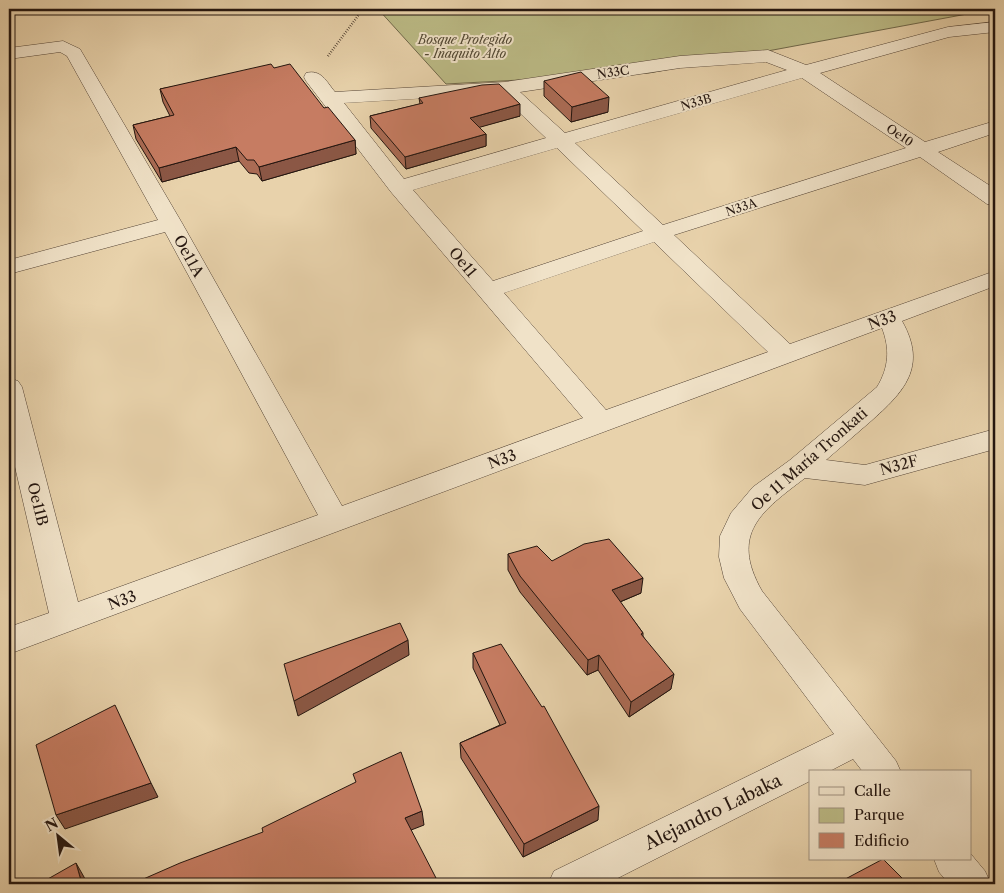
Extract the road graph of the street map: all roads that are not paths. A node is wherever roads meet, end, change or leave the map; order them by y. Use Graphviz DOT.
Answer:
graph roads {
  1 [pos="995,27"];
  2 [pos="9,53"];
  3 [pos="805,71"];
  4 [pos="313,77"];
  5 [pos="505,88"];
  6 [pos="330,98"];
  7 [pos="995,127"];
  8 [pos="562,142"];
  9 [pos="921,149"];
  10 [pos="399,187"];
  11 [pos="995,199"];
  12 [pos="171,223"];
  13 [pos="659,233"];
  14 [pos="9,267"];
  15 [pos="995,278"];
  16 [pos="487,291"];
  17 [pos="888,317"];
  18 [pos="787,355"];
  19 [pos="9,387"];
  20 [pos="601,422"];
  21 [pos="995,439"];
  22 [pos="800,467"];
  23 [pos="335,520"];
  24 [pos="67,620"];
  25 [pos="9,641"];
  26 [pos="859,740"];
  27 [pos="882,770"];
  28 [pos="953,860"];
  29 [pos="567,884"];
  30 [pos="972,884"];
  1 -- 3 [label="street, N33B"];
  2 -- 12 [label="street, Oe11A"];
  3 -- 5 [label="street, N33C"];
  3 -- 8 [label="street, N33B"];
  3 -- 9 [label="street, Oe10"];
  4 -- 6 [label="street, Oe11"];
  5 -- 6 [label="street, N33C"];
  5 -- 8 [label="street"];
  6 -- 10 [label="street, Oe11"];
  7 -- 9 [label="street, N33A"];
  8 -- 10 [label="street, N33B"];
  8 -- 13 [label="street"];
  9 -- 11 [label="street, Oe10"];
  9 -- 13 [label="street, N33A"];
  10 -- 16 [label="street, Oe11"];
  12 -- 14 [label="street"];
  12 -- 23 [label="street, Oe11A"];
  13 -- 16 [label="street, N33A"];
  13 -- 18 [label="street"];
  15 -- 17 [label="street, N33"];
  16 -- 20 [label="street, Oe11"];
  17 -- 18 [label="street, N33"];
  17 -- 22 [label="street, Oe 11 María Tronkati"];
  18 -- 20 [label="street, N33"];
  19 -- 24 [label="street, Oe11B"];
  20 -- 23 [label="street, N33"];
  21 -- 22 [label="street, N32F"];
  22 -- 26 [label="street, Oe 11 María Tronkati"];
  23 -- 24 [label="street, N33"];
  24 -- 25 [label="street, N33"];
  26 -- 27 [label="street, Oe 11 María Tronkati"];
  26 -- 29 [label="street, Alejandro Labaka"];
  28 -- 30 [label="street"];
}
